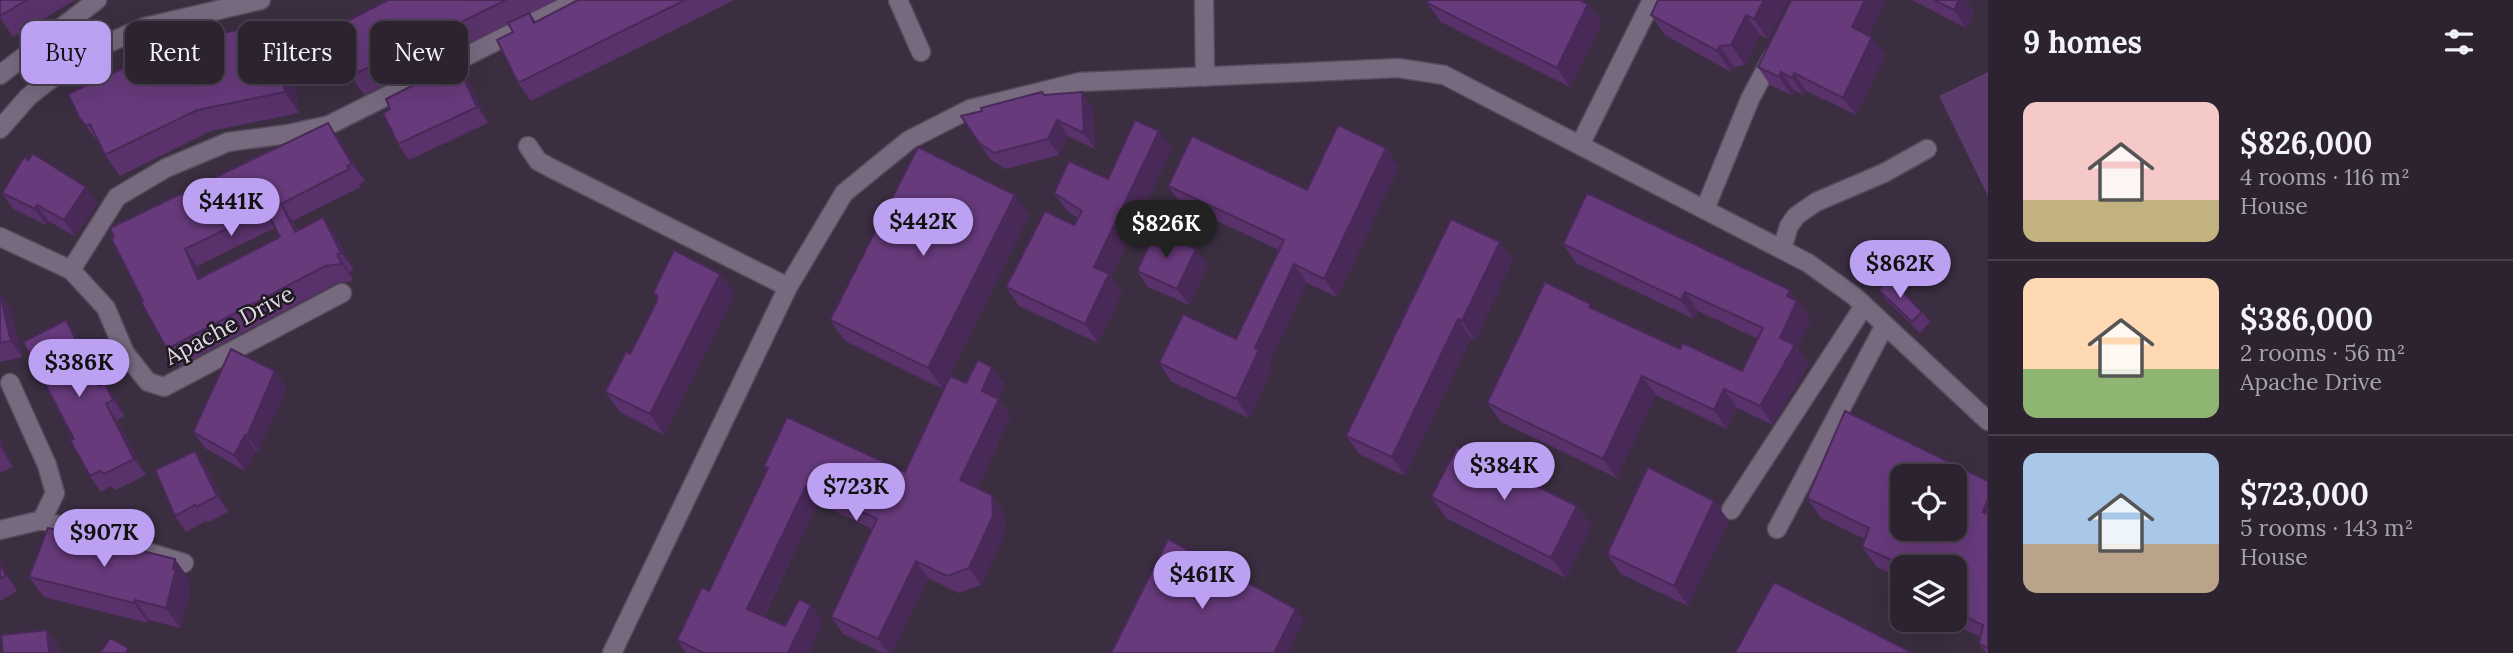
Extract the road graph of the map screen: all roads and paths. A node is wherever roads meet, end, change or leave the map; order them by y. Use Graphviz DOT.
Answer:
graph roads {
  1 [pos="97,0"];
  2 [pos="261,0"];
  3 [pos="578,0"];
  4 [pos="898,0"];
  5 [pos="1204,0"];
  6 [pos="1652,0"];
  7 [pos="1783,37"];
  8 [pos="921,52"];
  9 [pos="0,75"];
  10 [pos="1205,77"];
  11 [pos="0,129"];
  12 [pos="1580,145"];
  13 [pos="527,146"];
  14 [pos="1927,149"];
  15 [pos="1705,209"];
  16 [pos="0,237"];
  17 [pos="1782,249"];
  18 [pos="71,270"];
  19 [pos="788,288"];
  20 [pos="342,293"];
  21 [pos="1864,306"];
  22 [pos="1885,325"];
  23 [pos="10,383"];
  24 [pos="1988,421"];
  25 [pos="1731,510"];
  26 [pos="42,520"];
  27 [pos="1777,529"];
  28 [pos="0,530"];
  29 [pos="184,563"];
  30 [pos="612,653"];
  1 -- 9 [label="street"];
  2 -- 11 [label="street"];
  3 -- 18 [label="street"];
  4 -- 8 [label="street"];
  5 -- 10 [label="street"];
  6 -- 12 [label="street"];
  7 -- 15 [label="street"];
  10 -- 12 [label="street"];
  10 -- 19 [label="street"];
  12 -- 15 [label="street"];
  13 -- 19 [label="street"];
  14 -- 17 [label="street"];
  15 -- 17 [label="street"];
  16 -- 18 [label="street, Apache Drive"];
  17 -- 21 [label="street"];
  18 -- 20 [label="street, Apache Drive"];
  19 -- 30 [label="street"];
  21 -- 22 [label="street"];
  21 -- 25 [label="street"];
  22 -- 24 [label="street"];
  22 -- 27 [label="street"];
  23 -- 26 [label="street"];
  26 -- 28 [label="street"];
  26 -- 29 [label="street"];
}
